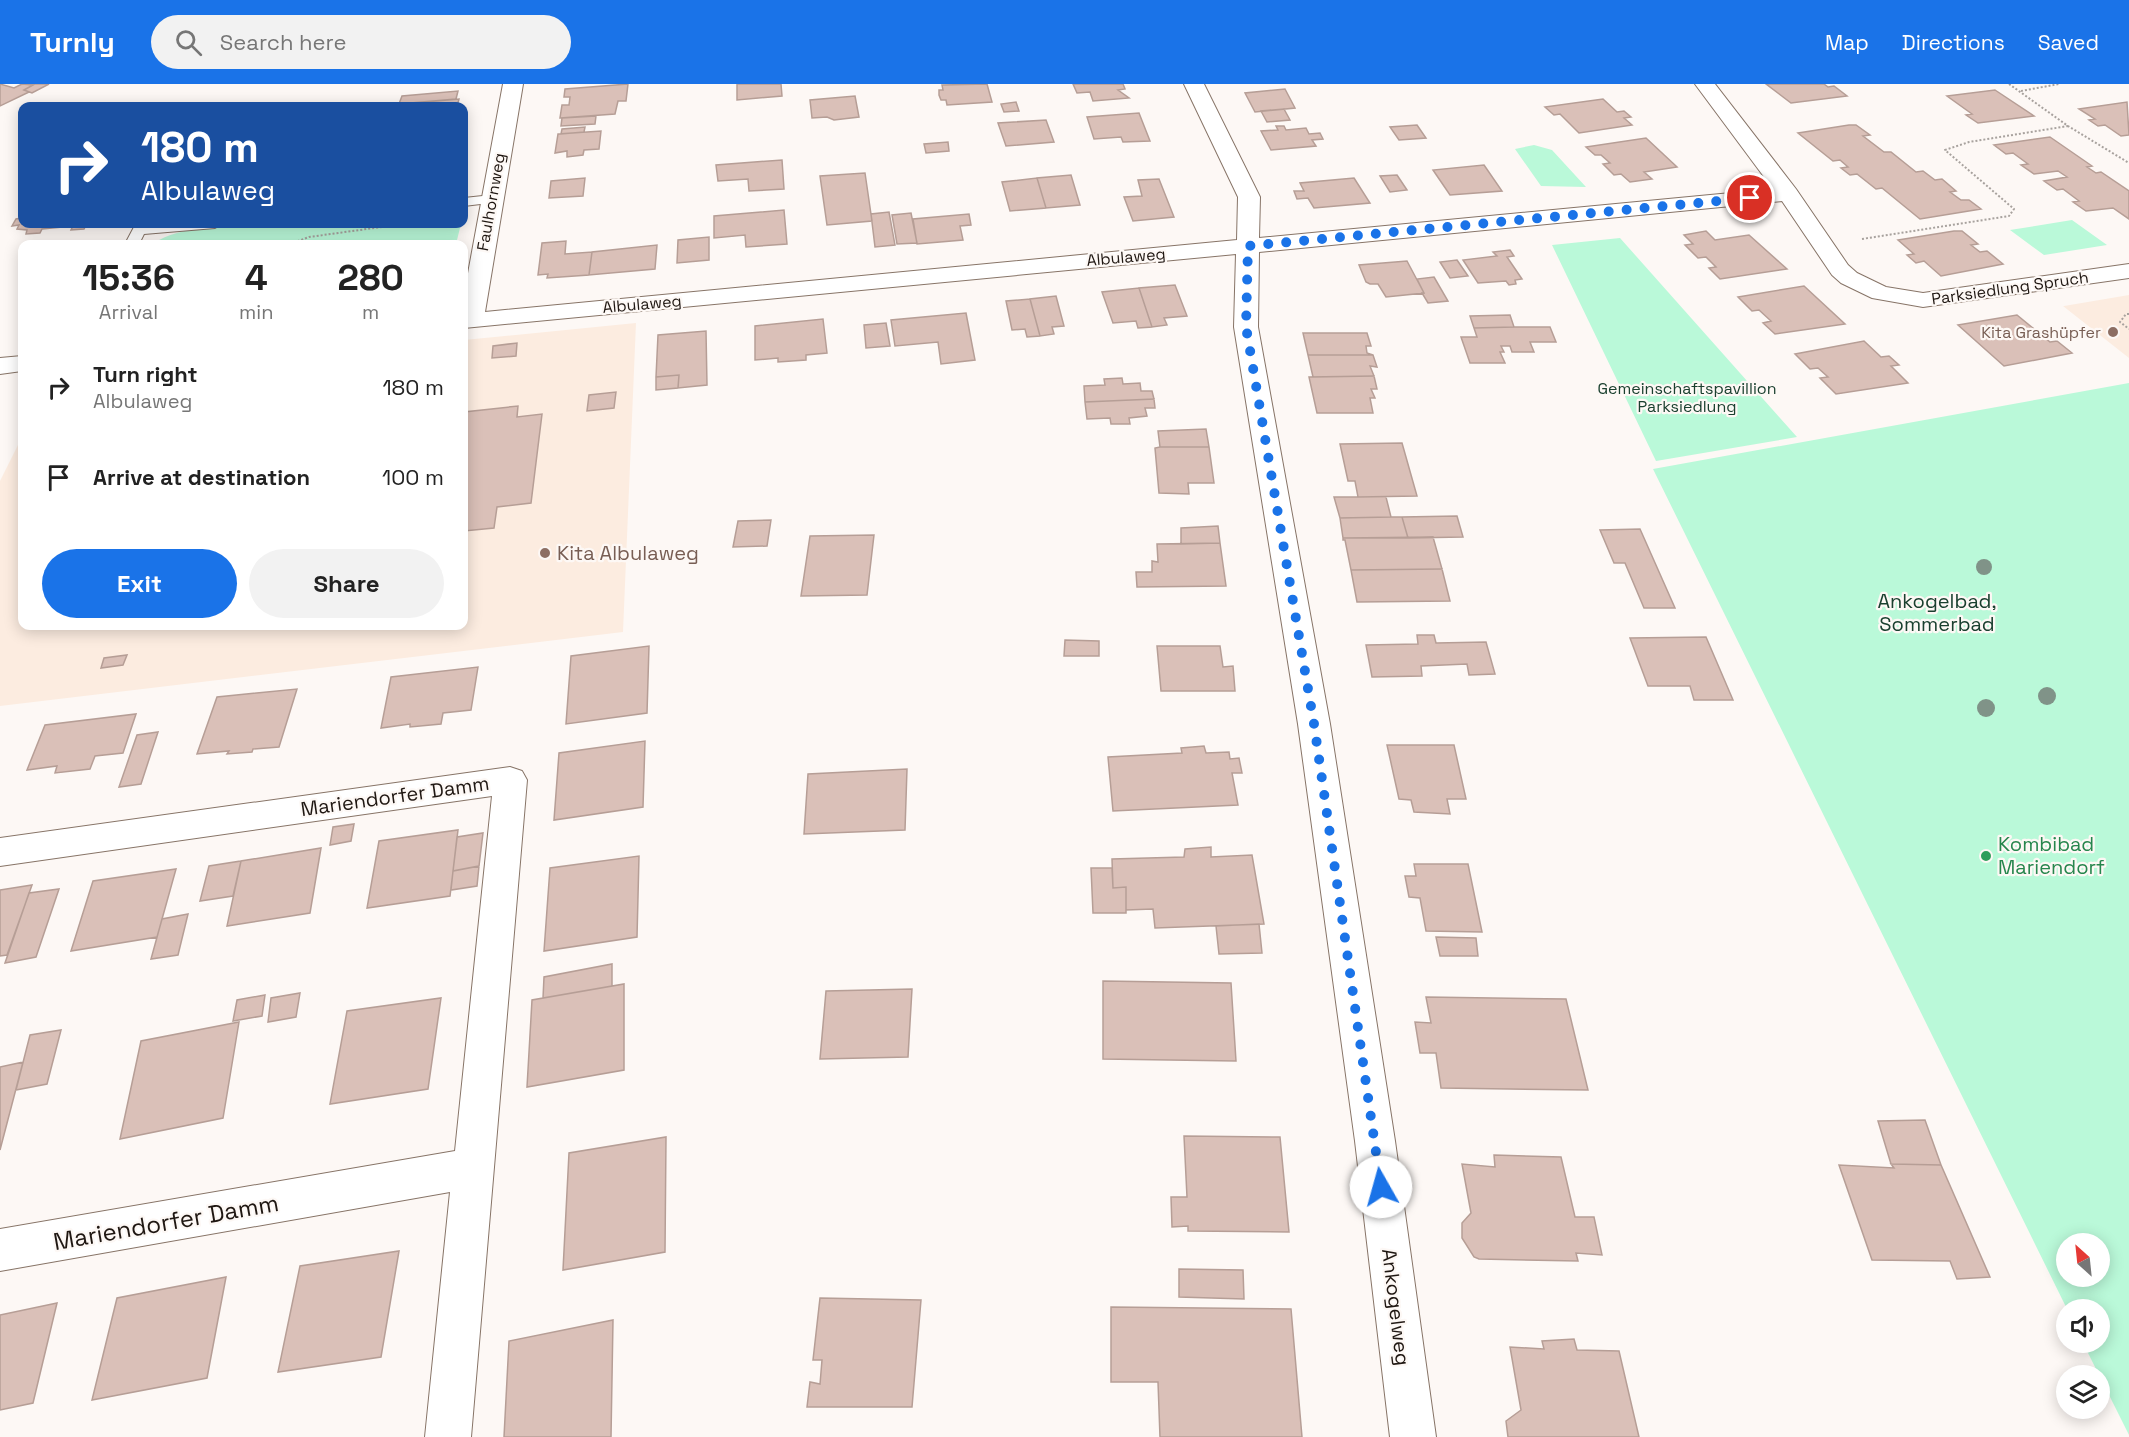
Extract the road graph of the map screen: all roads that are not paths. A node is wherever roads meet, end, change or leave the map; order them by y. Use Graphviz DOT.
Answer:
graph roads {
  1 [pos="513,84"];
  2 [pos="1194,84"];
  3 [pos="1705,84"];
  4 [pos="1788,194"];
  5 [pos="492,199"];
  6 [pos="468,202"];
  7 [pos="164,228"];
  8 [pos="134,240"];
  9 [pos="1248,246"];
  10 [pos="2129,271"];
  11 [pos="468,316"];
  12 [pos="468,321"];
  13 [pos="18,364"];
  14 [pos="0,366"];
  15 [pos="0,852"];
  16 [pos="473,1168"];
  17 [pos="0,1250"];
  18 [pos="448,1437"];
  19 [pos="1413,1437"];
  1 -- 5 [label="street, Faulhornweg"];
  2 -- 9 [label="street, Ankogelweg"];
  3 -- 4 [label="street, Parksiedlung Spruch"];
  4 -- 9 [label="street, Albulaweg"];
  4 -- 10 [label="street, Parksiedlung Spruch"];
  5 -- 6 [label="lane"];
  5 -- 11 [label="street, Faulhornweg"];
  7 -- 8 [label="lane"];
  9 -- 12 [label="street, Albulaweg"];
  9 -- 19 [label="street, Ankogelweg"];
  13 -- 14 [label="street"];
  15 -- 16 [label="street, Mariendorfer Damm"];
  16 -- 17 [label="street, Mariendorfer Damm"];
  16 -- 18 [label="street, Mariendorfer Damm"];
}
